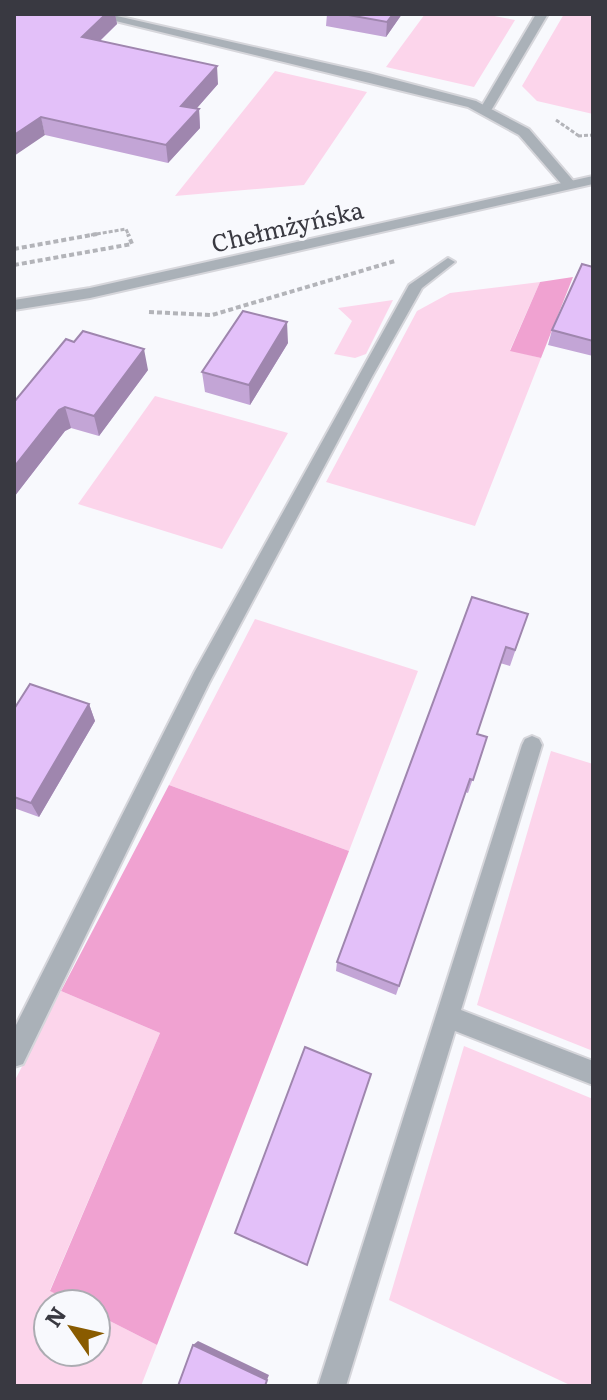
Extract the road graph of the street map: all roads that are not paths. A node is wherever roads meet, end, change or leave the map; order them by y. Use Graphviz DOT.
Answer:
graph roads {
  1 [pos="93,14"];
  2 [pos="542,14"];
  3 [pos="486,109"];
  4 [pos="593,180"];
  5 [pos="569,184"];
  6 [pos="448,262"];
  7 [pos="14,305"];
  8 [pos="532,745"];
  9 [pos="446,1016"];
  10 [pos="14,1055"];
  11 [pos="593,1073"];
  12 [pos="332,1386"];
  1 -- 3 [label="street"];
  2 -- 3 [label="street"];
  3 -- 5 [label="street"];
  4 -- 5 [label="street, Chełmżyńska"];
  5 -- 7 [label="street, Chełmżyńska"];
  6 -- 10 [label="street"];
  8 -- 9 [label="street"];
  9 -- 11 [label="street"];
  9 -- 12 [label="street"];
}
